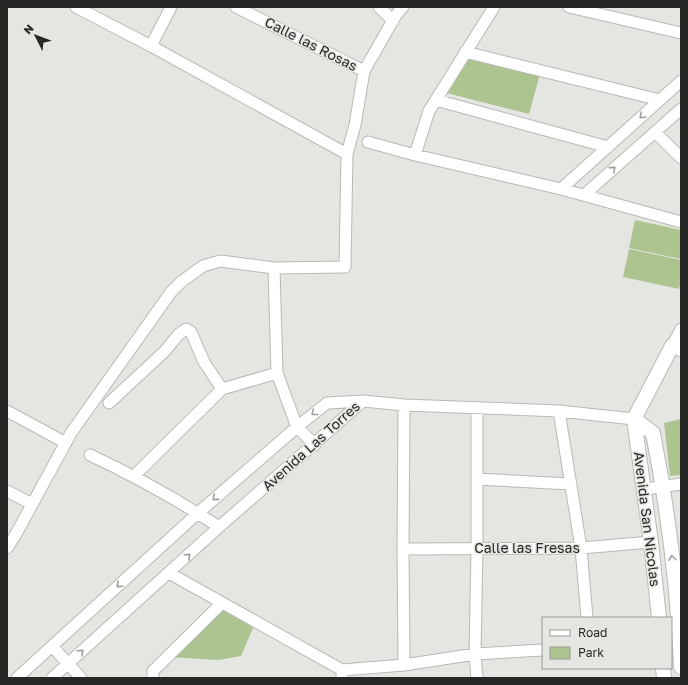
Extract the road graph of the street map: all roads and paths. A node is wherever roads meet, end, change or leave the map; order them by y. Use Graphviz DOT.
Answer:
graph roads {
  1 [pos="76,7"];
  2 [pos="171,7"];
  3 [pos="236,7"];
  4 [pos="379,7"];
  5 [pos="404,7"];
  6 [pos="494,7"];
  7 [pos="569,7"];
  8 [pos="614,12"];
  9 [pos="393,21"];
  10 [pos="681,33"];
  11 [pos="151,46"];
  12 [pos="465,52"];
  13 [pos="364,71"];
  14 [pos="681,81"];
  15 [pos="436,100"];
  16 [pos="660,100"];
  17 [pos="681,109"];
  18 [pos="656,132"];
  19 [pos="368,142"];
  20 [pos="608,147"];
  21 [pos="347,154"];
  22 [pos="415,155"];
  23 [pos="681,158"];
  24 [pos="561,189"];
  25 [pos="584,195"];
  26 [pos="681,222"];
  27 [pos="274,268"];
  28 [pos="681,329"];
  29 [pos="675,352"];
  30 [pos="277,373"];
  31 [pos="222,390"];
  32 [pos="364,401"];
  33 [pos="109,402"];
  34 [pos="404,405"];
  35 [pos="477,409"];
  36 [pos="7,411"];
  37 [pos="558,411"];
  38 [pos="634,419"];
  39 [pos="298,427"];
  40 [pos="66,443"];
  41 [pos="315,445"];
  42 [pos="90,455"];
  43 [pos="134,476"];
  44 [pos="477,479"];
  45 [pos="571,484"];
  46 [pos="681,484"];
  47 [pos="663,486"];
  48 [pos="645,489"];
  49 [pos="7,491"];
  50 [pos="32,504"];
  51 [pos="198,513"];
  52 [pos="219,527"];
  53 [pos="651,542"];
  54 [pos="7,548"];
  55 [pos="477,548"];
  56 [pos="581,548"];
  57 [pos="403,549"];
  58 [pos="169,573"];
  59 [pos="222,603"];
  60 [pos="587,617"];
  61 [pos="659,617"];
  62 [pos="52,646"];
  63 [pos="542,650"];
  64 [pos="475,654"];
  65 [pos="68,664"];
  66 [pos="404,665"];
  67 [pos="681,667"];
  68 [pos="342,674"];
  69 [pos="16,678"];
  70 [pos="52,678"];
  71 [pos="81,678"];
  72 [pos="153,678"];
  73 [pos="477,678"];
  1 -- 11 [label="street"];
  2 -- 11 [label="street"];
  3 -- 13 [label="street, Calle las Rosas"];
  4 -- 9 [label="street"];
  5 -- 9 [label="street"];
  6 -- 12 [label="street"];
  7 -- 8 [label="street"];
  8 -- 10 [label="street"];
  9 -- 13 [label="street"];
  11 -- 21 [label="street"];
  12 -- 15 [label="street"];
  12 -- 16 [label="street"];
  13 -- 21 [label="street"];
  14 -- 16 [label="street"];
  15 -- 20 [label="street"];
  15 -- 22 [label="street"];
  16 -- 20 [label="street, one-way"];
  17 -- 18 [label="street"];
  18 -- 23 [label="street"];
  25 -- 18 [label="street, one-way"];
  19 -- 22 [label="street"];
  20 -- 24 [label="street"];
  21 -- 27 [label="street"];
  22 -- 24 [label="street"];
  24 -- 25 [label="street"];
  25 -- 26 [label="street"];
  27 -- 30 [label="street"];
  27 -- 40 [label="street"];
  28 -- 29 [label="street"];
  29 -- 38 [label="street"];
  30 -- 31 [label="street"];
  30 -- 39 [label="street"];
  31 -- 33 [label="street"];
  31 -- 43 [label="street"];
  32 -- 34 [label="street"];
  32 -- 39 [label="street, Avenida Las Torres, one-way"];
  32 -- 41 [label="street, Avenida Las Torres"];
  34 -- 35 [label="street"];
  34 -- 57 [label="street"];
  35 -- 37 [label="street"];
  35 -- 44 [label="street"];
  36 -- 40 [label="street"];
  37 -- 38 [label="street"];
  37 -- 45 [label="street"];
  38 -- 47 [label="street, Avenida San Nicolas"];
  38 -- 48 [label="street, Avenida San Nicolas"];
  39 -- 41 [label="street"];
  39 -- 51 [label="street, Avenida Las Torres, one-way"];
  40 -- 50 [label="street"];
  41 -- 52 [label="street, Avenida Las Torres"];
  42 -- 43 [label="street"];
  43 -- 51 [label="street"];
  44 -- 45 [label="street"];
  44 -- 55 [label="street"];
  45 -- 56 [label="street"];
  46 -- 47 [label="street"];
  47 -- 48 [label="street"];
  67 -- 47 [label="street, Avenida San Nicolas, one-way"];
  48 -- 53 [label="street, Avenida San Nicolas"];
  49 -- 50 [label="street"];
  50 -- 54 [label="street"];
  51 -- 52 [label="street"];
  51 -- 62 [label="street, Avenida Las Torres, one-way"];
  58 -- 52 [label="street, Avenida Las Torres, one-way"];
  53 -- 56 [label="street, Calle las Fresas"];
  53 -- 61 [label="street, Avenida San Nicolas"];
  55 -- 56 [label="street, Calle las Fresas"];
  55 -- 57 [label="street, Calle las Fresas"];
  55 -- 64 [label="street"];
  56 -- 60 [label="street"];
  57 -- 66 [label="street"];
  58 -- 59 [label="street"];
  65 -- 58 [label="street, Avenida Las Torres, one-way"];
  59 -- 68 [label="street"];
  59 -- 72 [label="street"];
  62 -- 65 [label="street"];
  62 -- 69 [label="street, Avenida Las Torres"];
  63 -- 64 [label="street"];
  64 -- 66 [label="street"];
  64 -- 73 [label="street"];
  65 -- 70 [label="street, Avenida Las Torres"];
  65 -- 71 [label="street"];
  66 -- 68 [label="street"];
}
